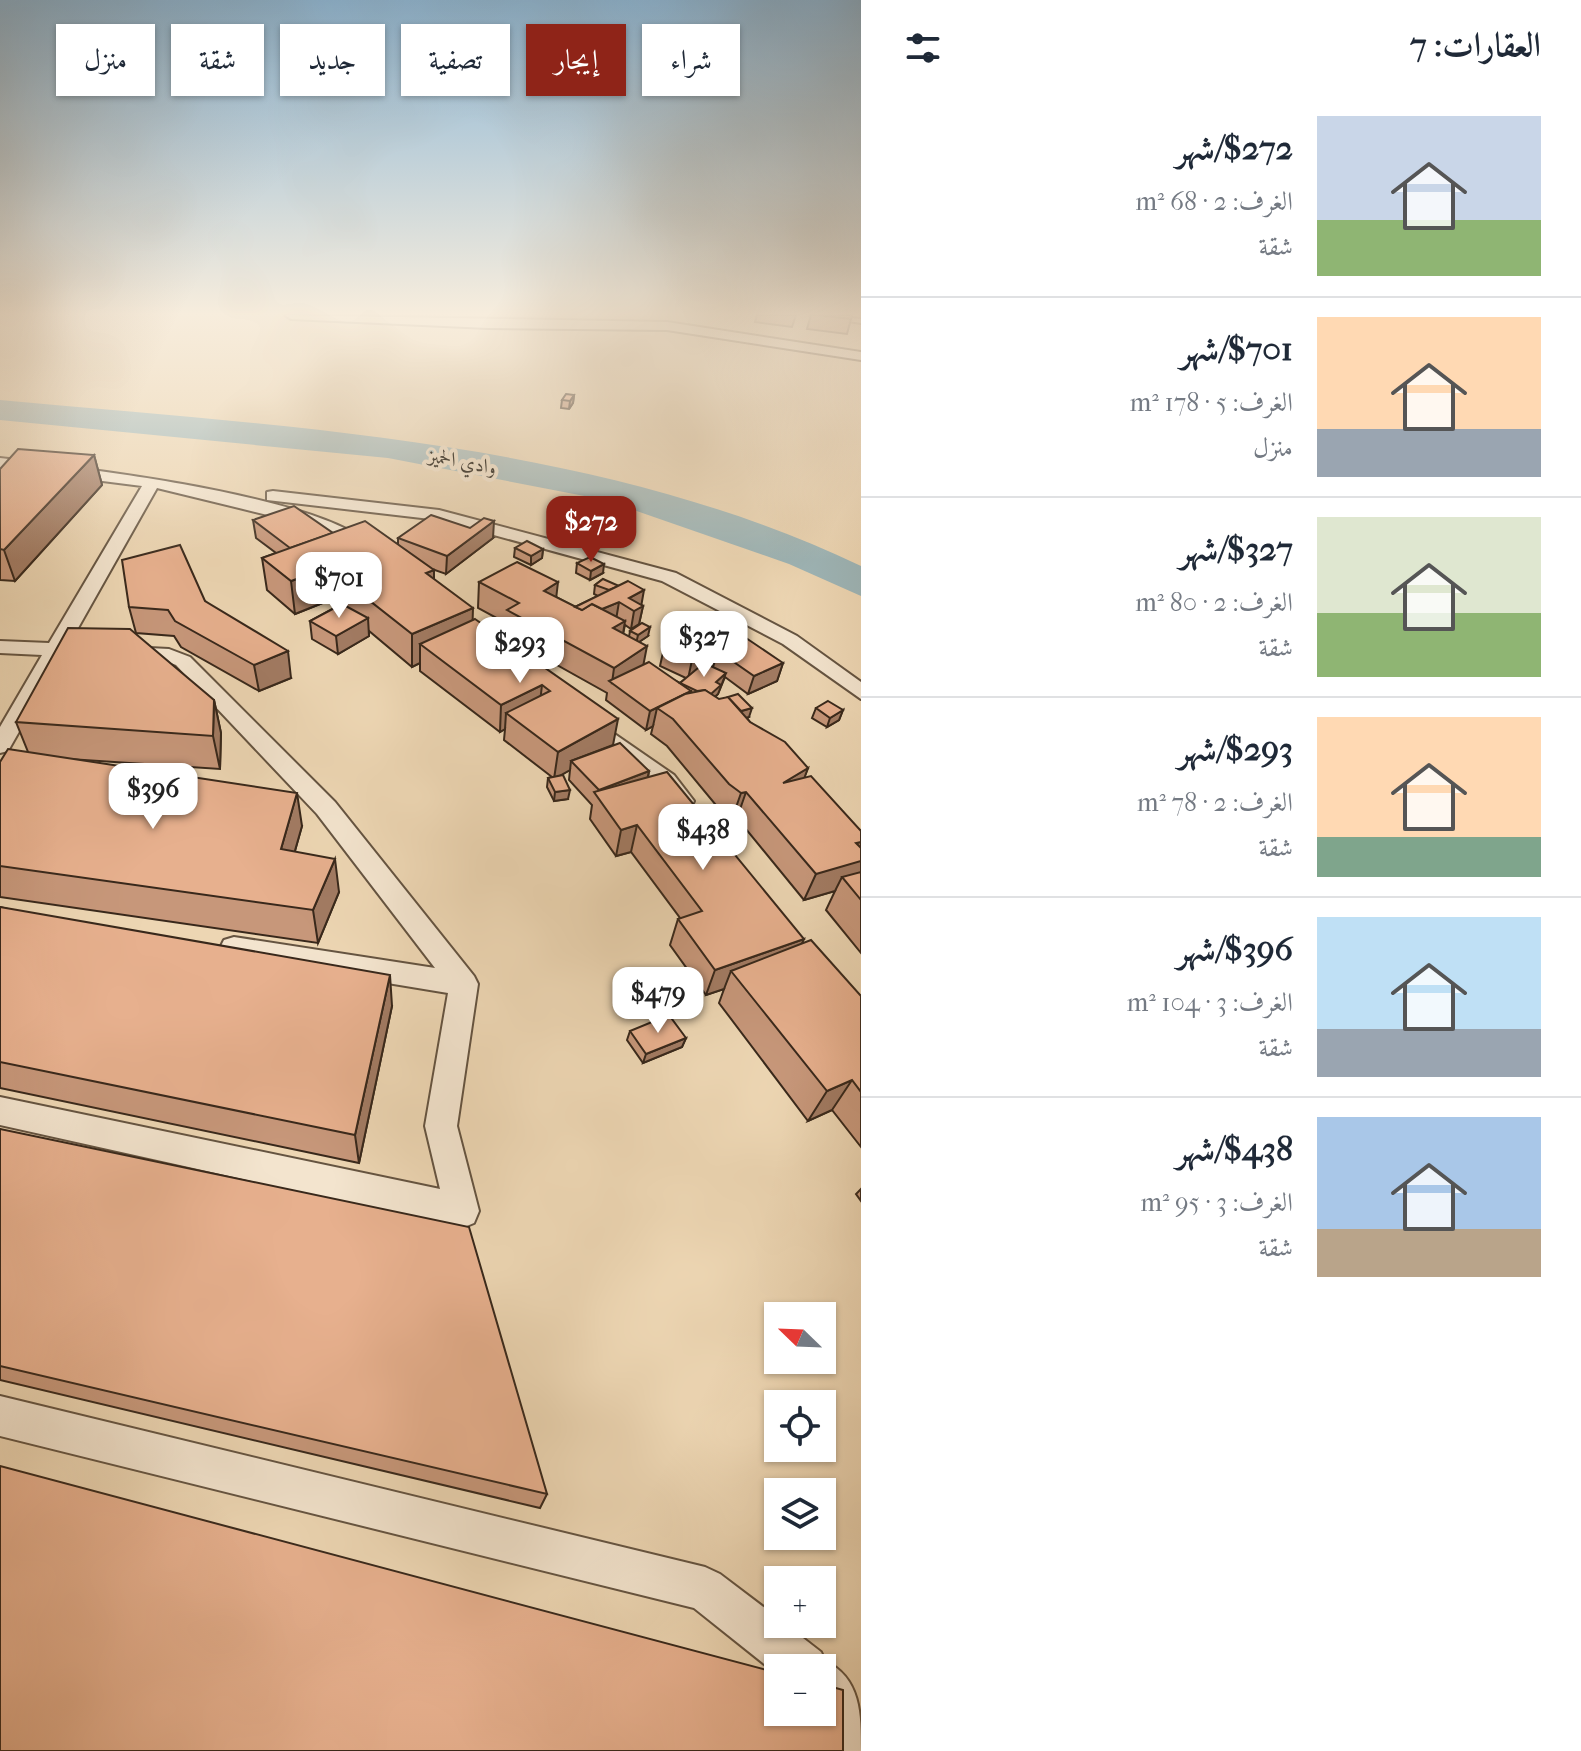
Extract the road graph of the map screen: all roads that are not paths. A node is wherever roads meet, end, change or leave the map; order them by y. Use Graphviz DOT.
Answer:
graph roads {
  1 [pos="0,463"];
  2 [pos="152,482"];
  3 [pos="390,566"];
  4 [pos="0,647"];
  5 [pos="55,650"];
  6 [pos="861,692"];
  7 [pos="570,709"];
  8 [pos="0,746"];
  9 [pos="295,804"];
  10 [pos="326,808"];
  11 [pos="694,818"];
  12 [pos="201,943"];
  13 [pos="464,984"];
  14 [pos="0,1111"];
  15 [pos="0,1416"];
  16 [pos="787,1654"];
  17 [pos="836,1702"];
  18 [pos="861,1737"];
  1 -- 2 [label="street"];
  2 -- 3 [label="street"];
  2 -- 5 [label="street"];
  2 -- 6 [label="street"];
  4 -- 5 [label="street"];
  5 -- 8 [label="street"];
  5 -- 10 [label="street"];
  7 -- 11 [label="street"];
  9 -- 10 [label="street"];
  10 -- 13 [label="street"];
  12 -- 13 [label="street"];
  13 -- 14 [label="street"];
  15 -- 16 [label="street"];
  17 -- 18 [label="street"];
}
